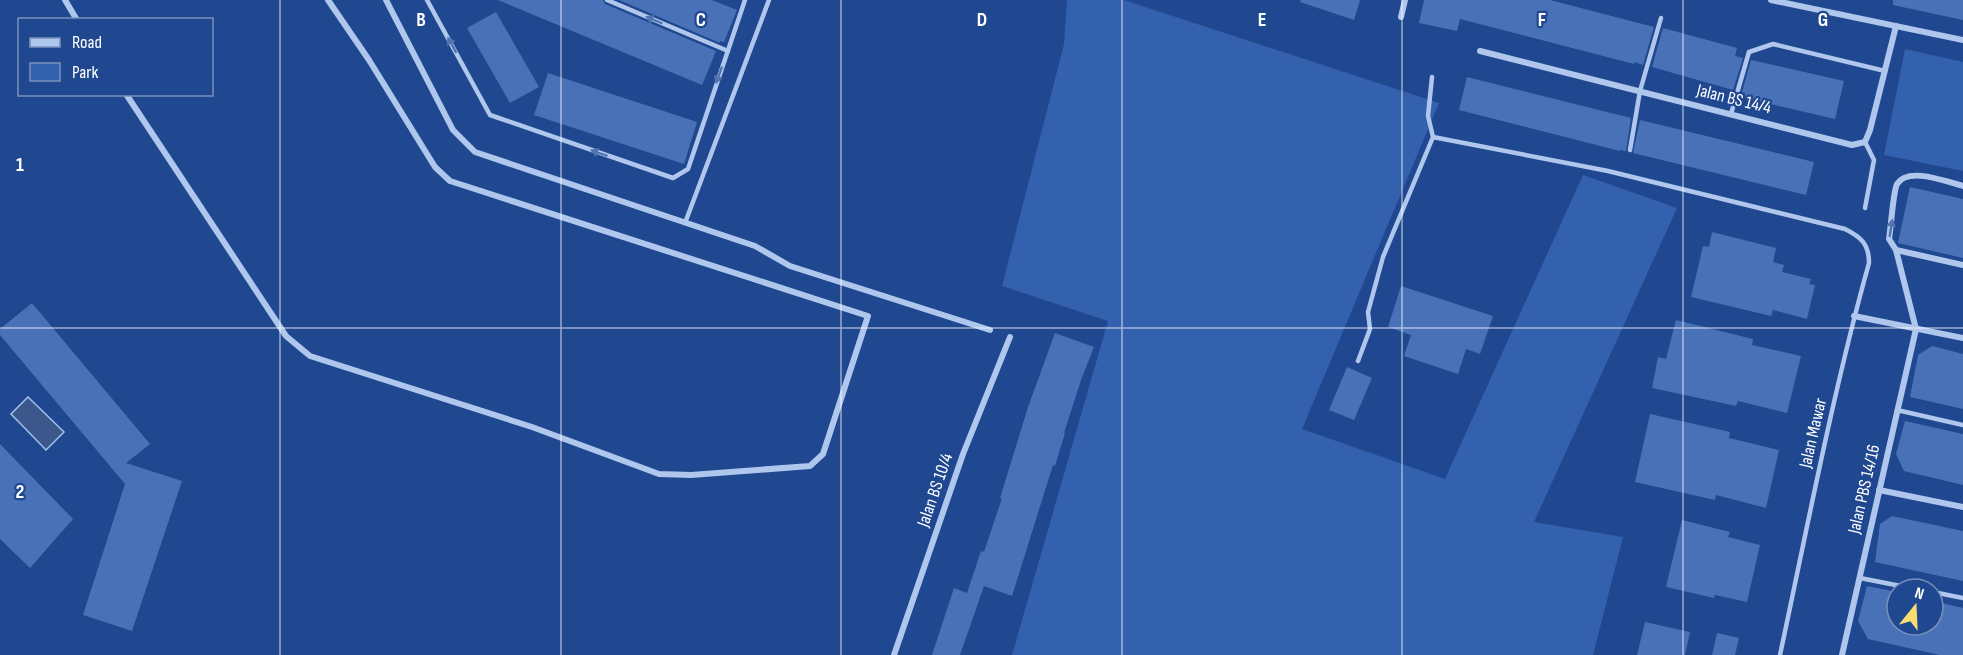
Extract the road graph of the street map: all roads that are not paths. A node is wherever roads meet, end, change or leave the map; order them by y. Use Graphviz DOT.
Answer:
graph roads {
  1 [pos="64,0"];
  2 [pos="328,0"];
  3 [pos="386,0"];
  4 [pos="427,0"];
  5 [pos="608,0"];
  6 [pos="745,0"];
  7 [pos="769,0"];
  8 [pos="1405,0"];
  9 [pos="1771,0"];
  10 [pos="1401,17"];
  11 [pos="76,18"];
  12 [pos="1660,18"];
  13 [pos="1896,26"];
  14 [pos="1963,40"];
  15 [pos="728,51"];
  16 [pos="1480,51"];
  17 [pos="1885,71"];
  18 [pos="1432,77"];
  19 [pos="1640,91"];
  20 [pos="127,96"];
  21 [pos="1731,114"];
  22 [pos="1433,137"];
  23 [pos="1864,142"];
  24 [pos="1630,150"];
  25 [pos="1963,186"];
  26 [pos="1865,208"];
  27 [pos="685,223"];
  28 [pos="1896,250"];
  29 [pos="1963,265"];
  30 [pos="1854,316"];
  31 [pos="1916,329"];
  32 [pos="990,330"];
  33 [pos="1010,337"];
  34 [pos="1963,338"];
  35 [pos="1358,361"];
  36 [pos="1897,410"];
  37 [pos="1963,425"];
  38 [pos="1879,490"];
  39 [pos="1963,507"];
  40 [pos="1860,578"];
  41 [pos="1885,583"];
  42 [pos="1945,594"];
  43 [pos="1963,598"];
  44 [pos="894,655"];
  45 [pos="1780,655"];
  46 [pos="1842,655"];
  1 -- 11 [label="street"];
  2 -- 20 [label="street"];
  3 -- 27 [label="street"];
  15 -- 4 [label="lane, one-way"];
  15 -- 5 [label="lane, one-way"];
  6 -- 15 [label="lane"];
  7 -- 27 [label="lane"];
  8 -- 10 [label="street"];
  9 -- 13 [label="street"];
  12 -- 19 [label="lane"];
  13 -- 14 [label="street"];
  13 -- 17 [label="street"];
  16 -- 19 [label="street, Jalan BS 14/4"];
  17 -- 21 [label="lane"];
  17 -- 23 [label="street"];
  18 -- 22 [label="lane"];
  19 -- 21 [label="street, Jalan BS 14/4"];
  19 -- 24 [label="lane"];
  21 -- 23 [label="street, Jalan BS 14/4"];
  22 -- 30 [label="lane, Jalan Mawar"];
  22 -- 35 [label="lane"];
  23 -- 26 [label="lane"];
  28 -- 25 [label="street, one-way"];
  27 -- 32 [label="street"];
  28 -- 29 [label="street"];
  28 -- 31 [label="street"];
  30 -- 31 [label="street"];
  30 -- 45 [label="lane, Jalan Mawar"];
  31 -- 34 [label="street"];
  31 -- 36 [label="street, Jalan PBS 14/16"];
  33 -- 44 [label="street, Jalan BS 10/4"];
  36 -- 37 [label="lane"];
  36 -- 38 [label="street, Jalan PBS 14/16"];
  38 -- 39 [label="street"];
  38 -- 40 [label="street, Jalan PBS 14/16"];
  40 -- 41 [label="lane"];
  40 -- 46 [label="street, Jalan PBS 14/16"];
  42 -- 43 [label="lane"];
}
